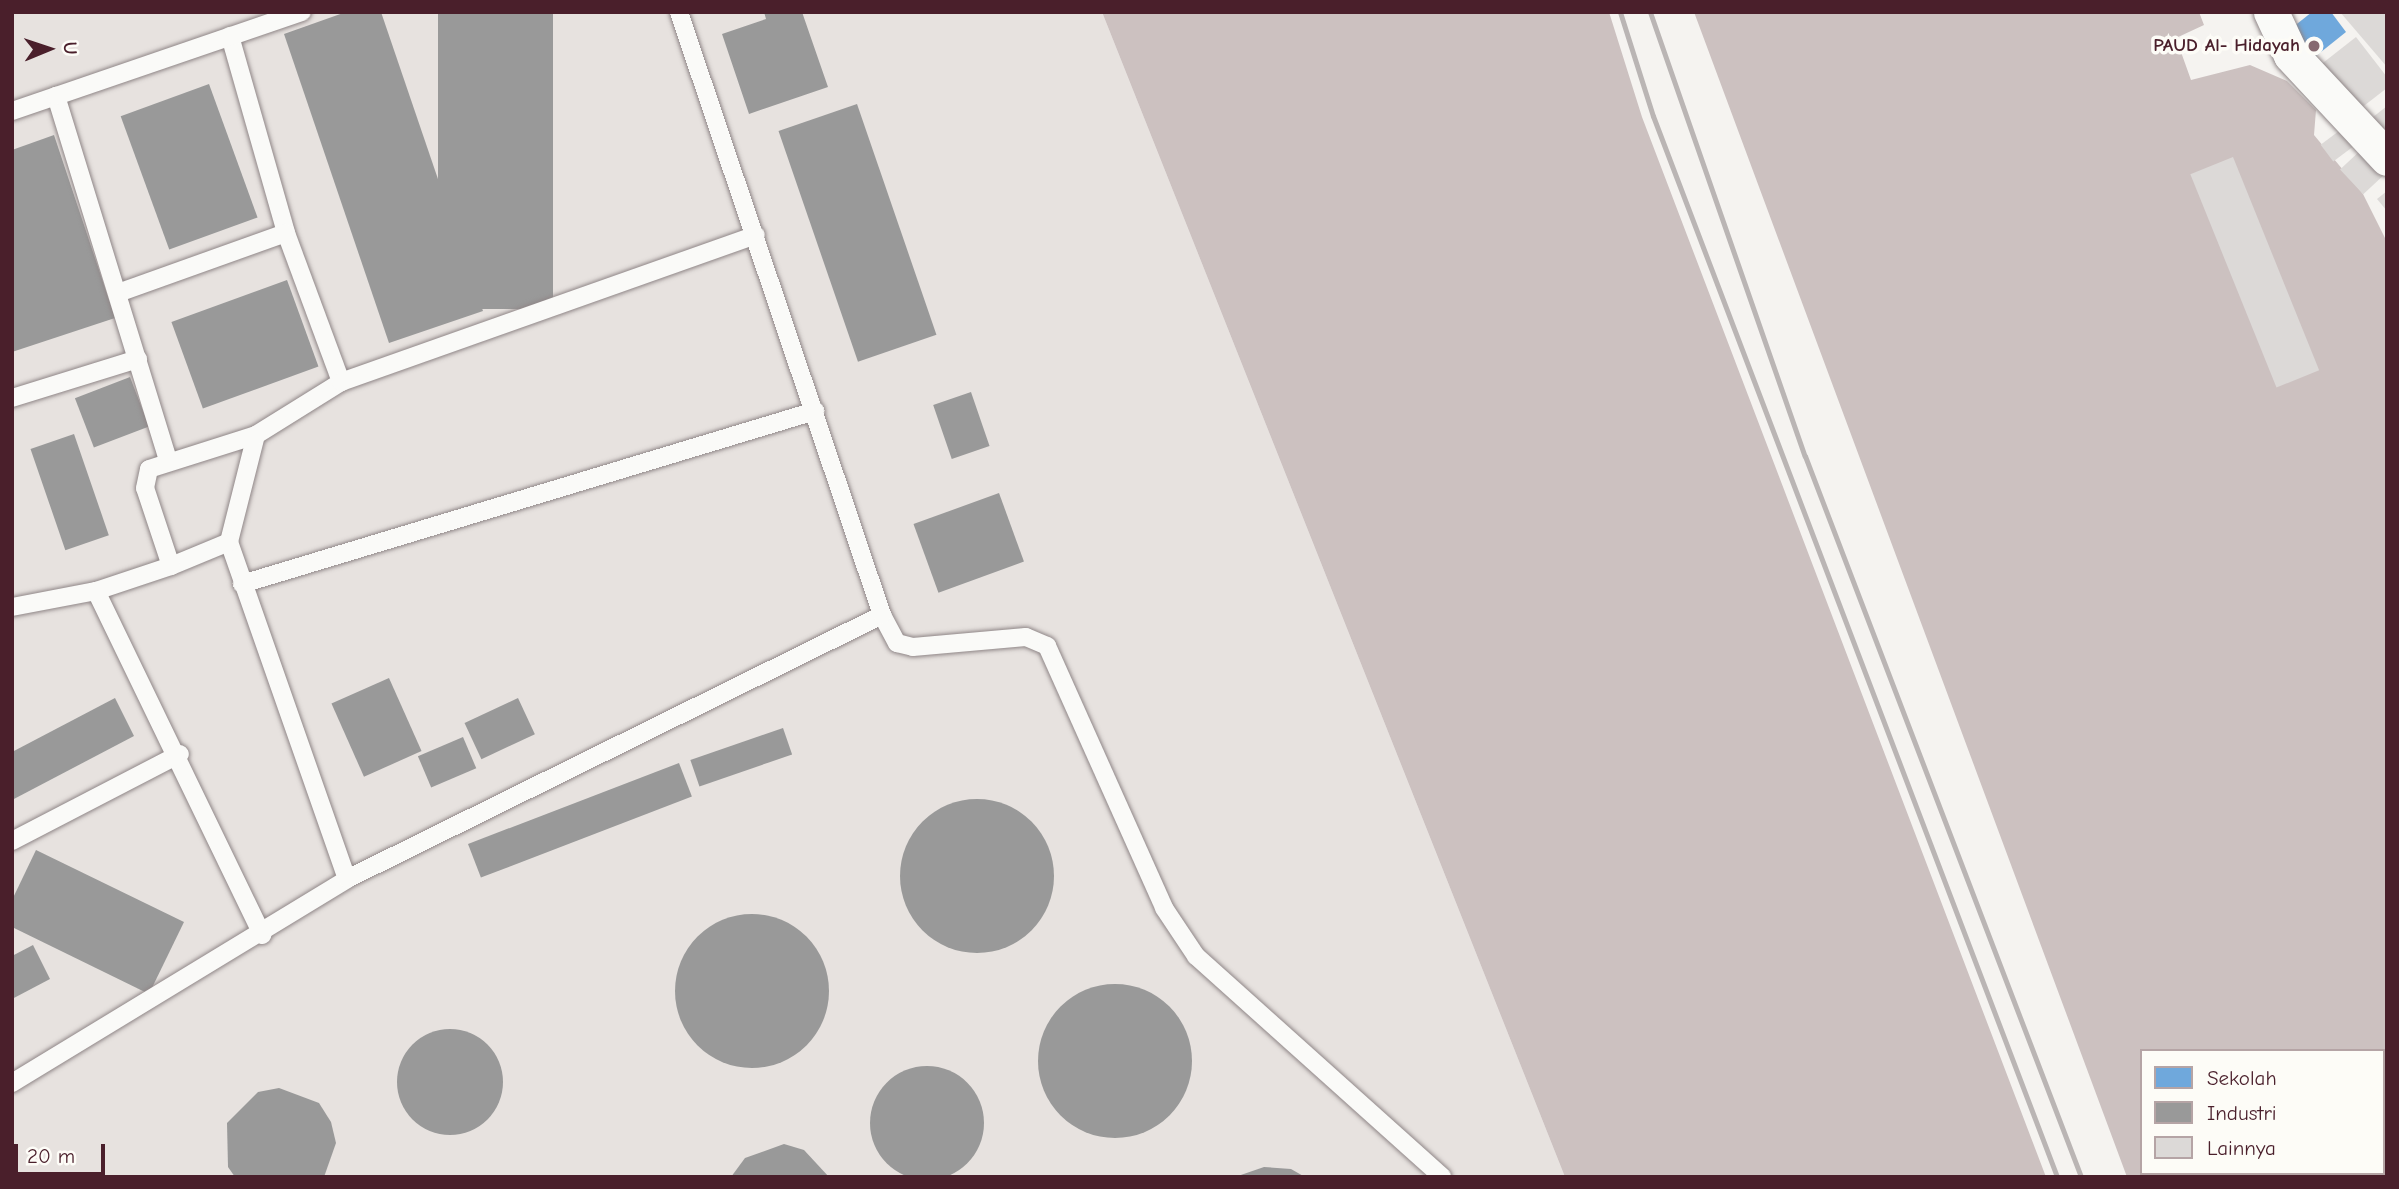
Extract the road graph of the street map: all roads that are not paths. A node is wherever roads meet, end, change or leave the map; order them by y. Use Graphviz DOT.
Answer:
graph roads {
  1 [pos="302,12"];
  2 [pos="679,12"];
  3 [pos="2272,13"];
  4 [pos="230,36"];
  5 [pos="57,96"];
  6 [pos="12,111"];
  7 [pos="2387,158"];
  8 [pos="286,233"];
  9 [pos="756,235"];
  10 [pos="118,293"];
  11 [pos="138,359"];
  12 [pos="341,382"];
  13 [pos="12,398"];
  14 [pos="815,411"];
  15 [pos="256,435"];
  16 [pos="168,460"];
  17 [pos="229,542"];
  18 [pos="171,566"];
  19 [pos="242,584"];
  20 [pos="96,591"];
  21 [pos="12,607"];
  22 [pos="882,615"];
  23 [pos="180,754"];
  24 [pos="12,841"];
  25 [pos="347,879"];
  26 [pos="262,935"];
  27 [pos="12,1083"];
  28 [pos="1442,1177"];
  1 -- 4 [label="lane"];
  2 -- 9 [label="lane"];
  3 -- 7 [label="street"];
  4 -- 5 [label="lane"];
  4 -- 8 [label="lane"];
  5 -- 6 [label="lane"];
  5 -- 10 [label="lane"];
  8 -- 10 [label="lane"];
  8 -- 12 [label="lane"];
  9 -- 12 [label="lane"];
  9 -- 14 [label="lane"];
  10 -- 11 [label="lane"];
  11 -- 13 [label="lane"];
  11 -- 16 [label="lane"];
  12 -- 15 [label="lane"];
  14 -- 19 [label="lane"];
  14 -- 22 [label="lane"];
  15 -- 16 [label="lane"];
  15 -- 17 [label="lane"];
  16 -- 18 [label="lane"];
  17 -- 18 [label="lane"];
  17 -- 19 [label="lane"];
  18 -- 20 [label="lane"];
  19 -- 25 [label="lane"];
  20 -- 21 [label="lane"];
  20 -- 23 [label="lane"];
  22 -- 25 [label="lane"];
  22 -- 28 [label="lane"];
  23 -- 24 [label="lane"];
  23 -- 26 [label="lane"];
  25 -- 26 [label="lane"];
  26 -- 27 [label="lane"];
}
